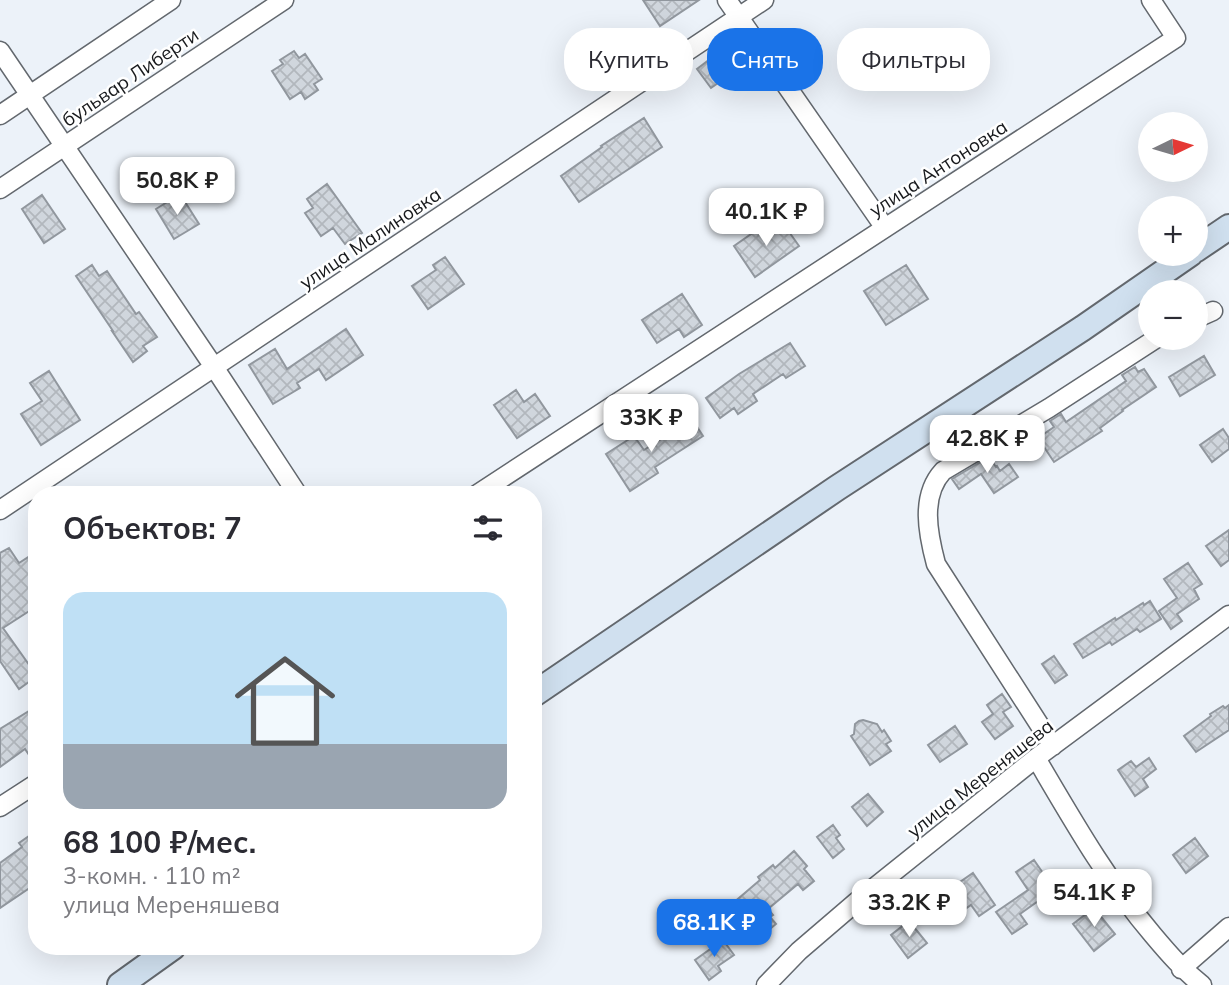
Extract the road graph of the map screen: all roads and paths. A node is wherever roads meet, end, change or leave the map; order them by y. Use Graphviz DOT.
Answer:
graph roads {
  1 [pos="172,0"];
  2 [pos="284,0"];
  3 [pos="727,0"];
  4 [pos="764,0"];
  5 [pos="1151,0"];
  6 [pos="738,17"];
  7 [pos="0,51"];
  8 [pos="30,95"];
  9 [pos="0,115"];
  10 [pos="64,146"];
  11 [pos="0,189"];
  12 [pos="1229,227"];
  13 [pos="885,228"];
  14 [pos="1208,241"];
  15 [pos="1173,266"];
  16 [pos="1213,311"];
  17 [pos="1208,313"];
  18 [pos="1138,350"];
  19 [pos="214,367"];
  20 [pos="36,486"];
  21 [pos="292,486"];
  22 [pos="490,486"];
  23 [pos="28,491"];
  24 [pos="0,510"];
  25 [pos="1229,615"];
  26 [pos="542,689"];
  27 [pos="1053,746"];
  28 [pos="1036,758"];
  29 [pos="28,789"];
  30 [pos="0,807"];
  31 [pos="1229,927"];
  32 [pos="162,955"];
  33 [pos="1188,978"];
  34 [pos="120,985"];
  35 [pos="766,985"];
  1 -- 8 [label="street"];
  2 -- 10 [label="street, бульвар Либерти"];
  3 -- 6 [label="street"];
  4 -- 6 [label="street, улица Малиновка"];
  5 -- 13 [label="street, улица Антоновка"];
  6 -- 13 [label="street"];
  6 -- 19 [label="street, улица Малиновка"];
  7 -- 8 [label="street"];
  8 -- 9 [label="street"];
  8 -- 10 [label="street"];
  10 -- 11 [label="street, бульвар Либерти"];
  10 -- 19 [label="street"];
  12 -- 14 [label="street"];
  13 -- 22 [label="street, улица Антоновка"];
  15 -- 26 [label="street"];
  16 -- 17 [label="street"];
  18 -- 27 [label="street"];
  19 -- 20 [label="street, улица Малиновка"];
  19 -- 21 [label="street"];
  23 -- 24 [label="street, улица Малиновка"];
  25 -- 27 [label="street, улица Мереняшева"];
  27 -- 28 [label="street, улица Мереняшева"];
  28 -- 33 [label="street"];
  28 -- 35 [label="street, улица Мереняшева"];
  29 -- 30 [label="street"];
  31 -- 33 [label="street"];
  32 -- 34 [label="street"];
}
